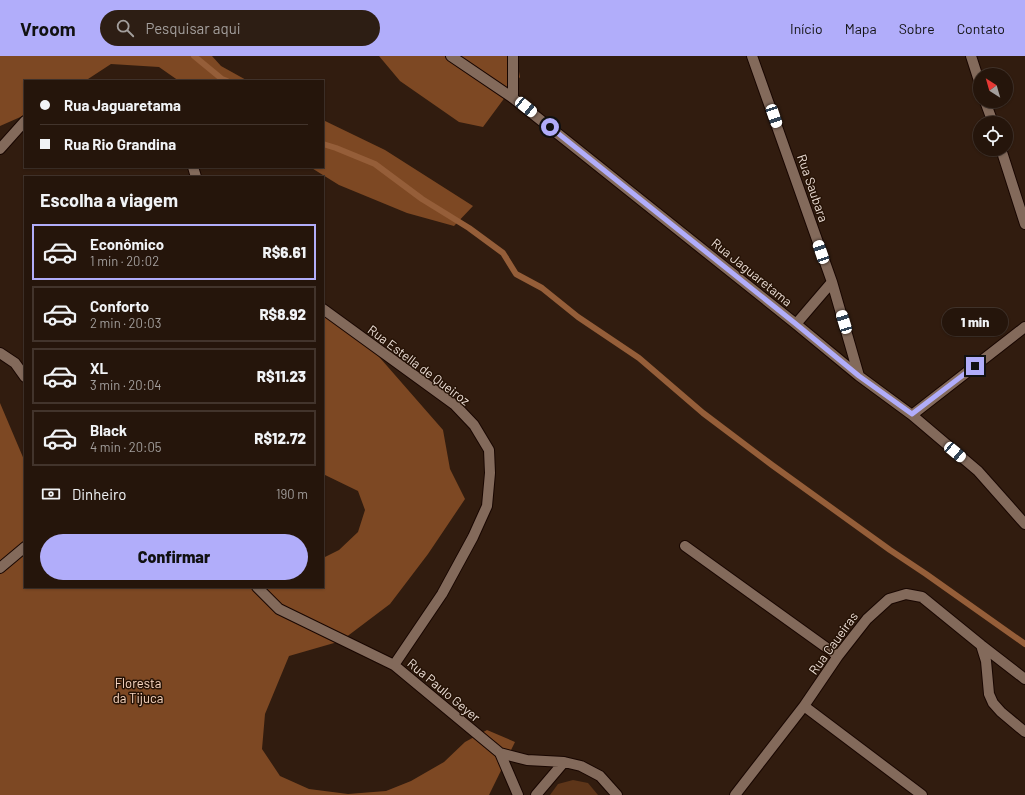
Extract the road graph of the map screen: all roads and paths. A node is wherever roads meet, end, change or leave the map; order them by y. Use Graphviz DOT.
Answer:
graph roads {
  1 [pos="451,56"];
  2 [pos="513,56"];
  3 [pos="752,56"];
  4 [pos="971,56"];
  5 [pos="975,68"];
  6 [pos="513,98"];
  7 [pos="24,122"];
  8 [pos="0,149"];
  9 [pos="1003,156"];
  10 [pos="1025,224"];
  11 [pos="832,282"];
  12 [pos="324,310"];
  13 [pos="796,324"];
  14 [pos="1025,327"];
  15 [pos="0,353"];
  16 [pos="24,376"];
  17 [pos="859,376"];
  18 [pos="912,414"];
  19 [pos="1025,524"];
  20 [pos="686,546"];
  21 [pos="24,548"];
  22 [pos="0,568"];
  23 [pos="258,588"];
  24 [pos="981,646"];
  25 [pos="838,656"];
  26 [pos="394,665"];
  27 [pos="1025,680"];
  28 [pos="804,706"];
  29 [pos="1024,729"];
  30 [pos="500,753"];
  31 [pos="564,762"];
  32 [pos="518,795"];
  33 [pos="536,795"];
  34 [pos="617,795"];
  35 [pos="735,795"];
  36 [pos="922,795"];
  1 -- 6 [label="street, Rua Jaguaretama"];
  2 -- 6 [label="street"];
  3 -- 11 [label="street, Rua Saubara"];
  4 -- 5 [label="street"];
  6 -- 13 [label="street, Rua Jaguaretama"];
  7 -- 8 [label="street"];
  9 -- 10 [label="street"];
  11 -- 13 [label="street"];
  11 -- 17 [label="street, Rua Saubara"];
  12 -- 26 [label="street, Rua Estella de Queiroz"];
  13 -- 17 [label="street, Rua Jaguaretama"];
  14 -- 18 [label="street"];
  15 -- 16 [label="street"];
  17 -- 18 [label="street, Rua Jaguaretama"];
  18 -- 19 [label="street, Rua Jaguaretama"];
  20 -- 25 [label="street"];
  21 -- 22 [label="street"];
  23 -- 26 [label="street, Rua Paulo Geyer"];
  24 -- 25 [label="street, Rua Caueiras"];
  24 -- 27 [label="street, Rua Caueiras"];
  24 -- 29 [label="street"];
  25 -- 28 [label="street, Rua Caueiras"];
  26 -- 30 [label="street, Rua Paulo Geyer"];
  28 -- 35 [label="street, Rua Caueiras"];
  28 -- 36 [label="street"];
  30 -- 31 [label="street, Rua Paulo Geyer"];
  30 -- 32 [label="street"];
  31 -- 33 [label="street"];
  31 -- 34 [label="street, Rua Paulo Geyer"];
}
